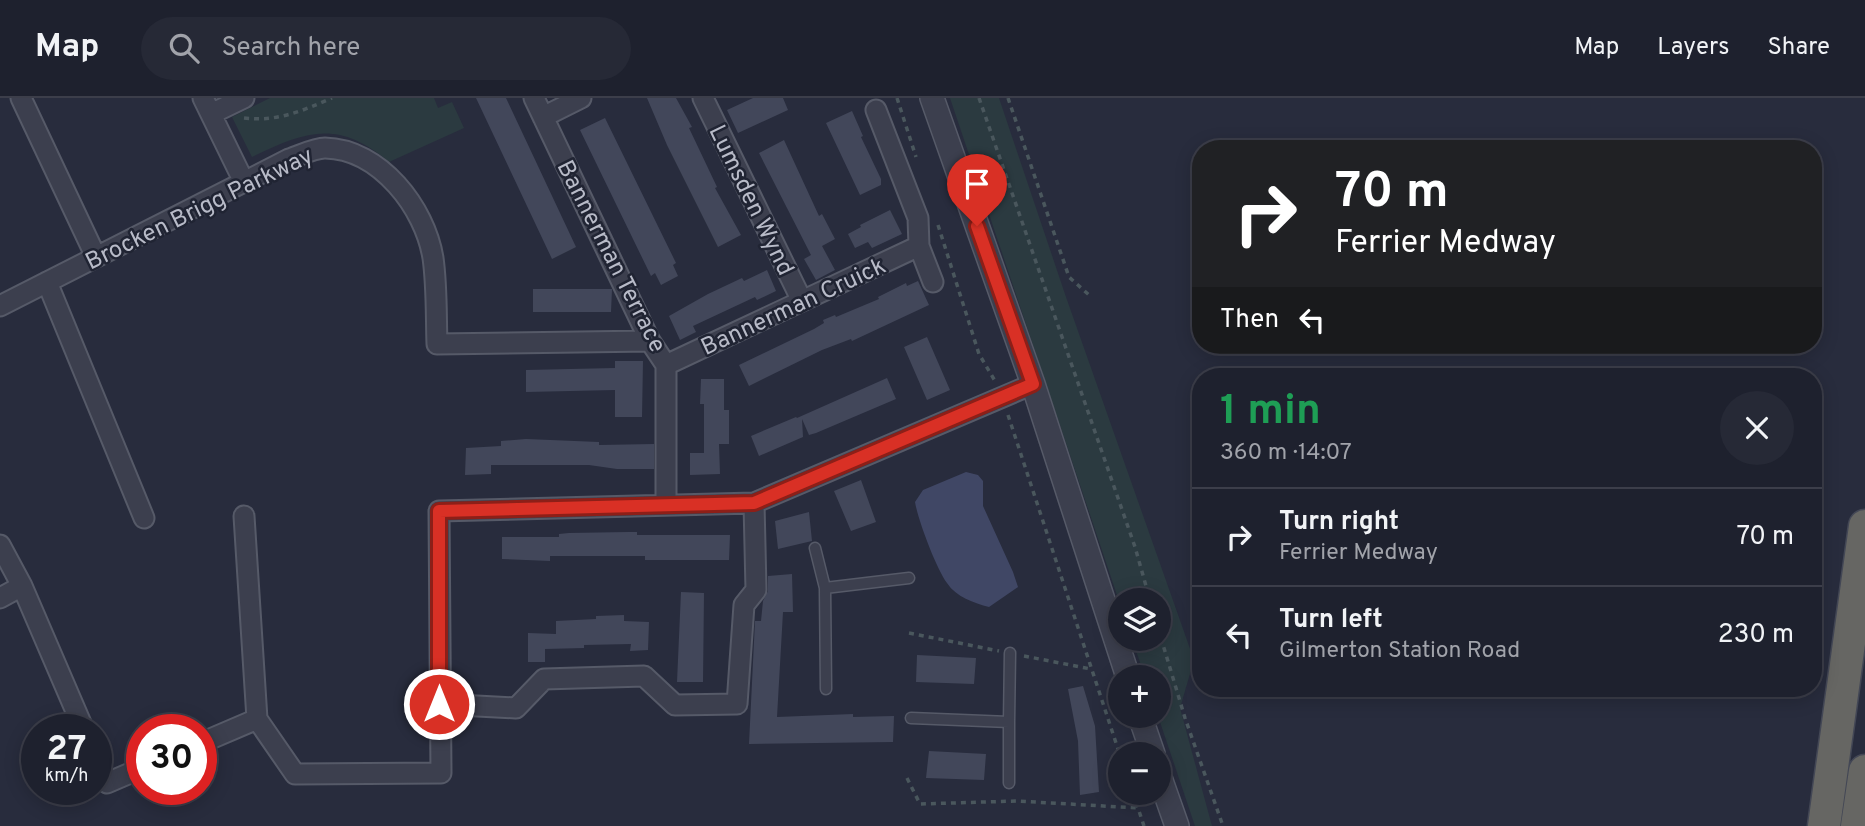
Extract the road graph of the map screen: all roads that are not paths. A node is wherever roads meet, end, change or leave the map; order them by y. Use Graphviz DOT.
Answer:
graph roads {
  1 [pos="21,98"];
  2 [pos="244,98"];
  3 [pos="534,98"];
  4 [pos="580,98"];
  5 [pos="703,98"];
  6 [pos="932,98"];
  7 [pos="207,106"];
  8 [pos="876,110"];
  9 [pos="542,117"];
  10 [pos="244,182"];
  11 [pos="919,246"];
  12 [pos="96,257"];
  13 [pos="47,282"];
  14 [pos="933,282"];
  15 [pos="802,301"];
  16 [pos="0,306"];
  17 [pos="650,341"];
  18 [pos="666,365"];
  19 [pos="1033,384"];
  20 [pos="754,503"];
  21 [pos="666,504"];
  22 [pos="244,516"];
  23 [pos="144,518"];
  24 [pos="1865,526"];
  25 [pos="0,545"];
  26 [pos="815,548"];
  27 [pos="909,578"];
  28 [pos="22,586"];
  29 [pos="825,588"];
  30 [pos="0,598"];
  31 [pos="1010,653"];
  32 [pos="1124,665"];
  33 [pos="826,689"];
  34 [pos="439,704"];
  35 [pos="77,714"];
  36 [pos="911,718"];
  37 [pos="257,719"];
  38 [pos="1009,722"];
  39 [pos="217,736"];
  40 [pos="1865,771"];
  41 [pos="1009,783"];
  42 [pos="1170,805"];
  43 [pos="1177,826"];
  44 [pos="1824,826"];
  45 [pos="1857,826"];
  1 -- 12 [label="street"];
  2 -- 7 [label="street"];
  3 -- 9 [label="street, Bannerman Terrace"];
  4 -- 9 [label="street"];
  5 -- 15 [label="street, Lumsden Wynd"];
  6 -- 19 [label="street"];
  7 -- 10 [label="street"];
  8 -- 11 [label="street"];
  9 -- 17 [label="street, Bannerman Terrace"];
  10 -- 12 [label="street, Brocken Brigg Parkway"];
  10 -- 17 [label="street, Brocken Brigg Parkway"];
  11 -- 14 [label="street"];
  11 -- 15 [label="street, Bannerman Cruick"];
  12 -- 13 [label="street, Brocken Brigg Parkway"];
  13 -- 16 [label="street, Brocken Brigg Parkway"];
  13 -- 23 [label="street"];
  15 -- 18 [label="street, Bannerman Cruick"];
  17 -- 18 [label="street, Bannerman Terrace"];
  18 -- 21 [label="street, Bannerman Terrace"];
  19 -- 20 [label="street"];
  19 -- 32 [label="street"];
  20 -- 21 [label="street"];
  20 -- 34 [label="street"];
  21 -- 34 [label="street"];
  22 -- 37 [label="street"];
  24 -- 44 [label="highway"];
  25 -- 28 [label="street"];
  26 -- 29 [label="lane"];
  27 -- 29 [label="lane"];
  28 -- 30 [label="street"];
  28 -- 35 [label="street"];
  29 -- 33 [label="lane"];
  31 -- 38 [label="lane"];
  34 -- 37 [label="street"];
  36 -- 38 [label="lane"];
  37 -- 39 [label="street"];
  38 -- 41 [label="lane"];
  40 -- 45 [label="highway"];
  42 -- 43 [label="street"];
}
